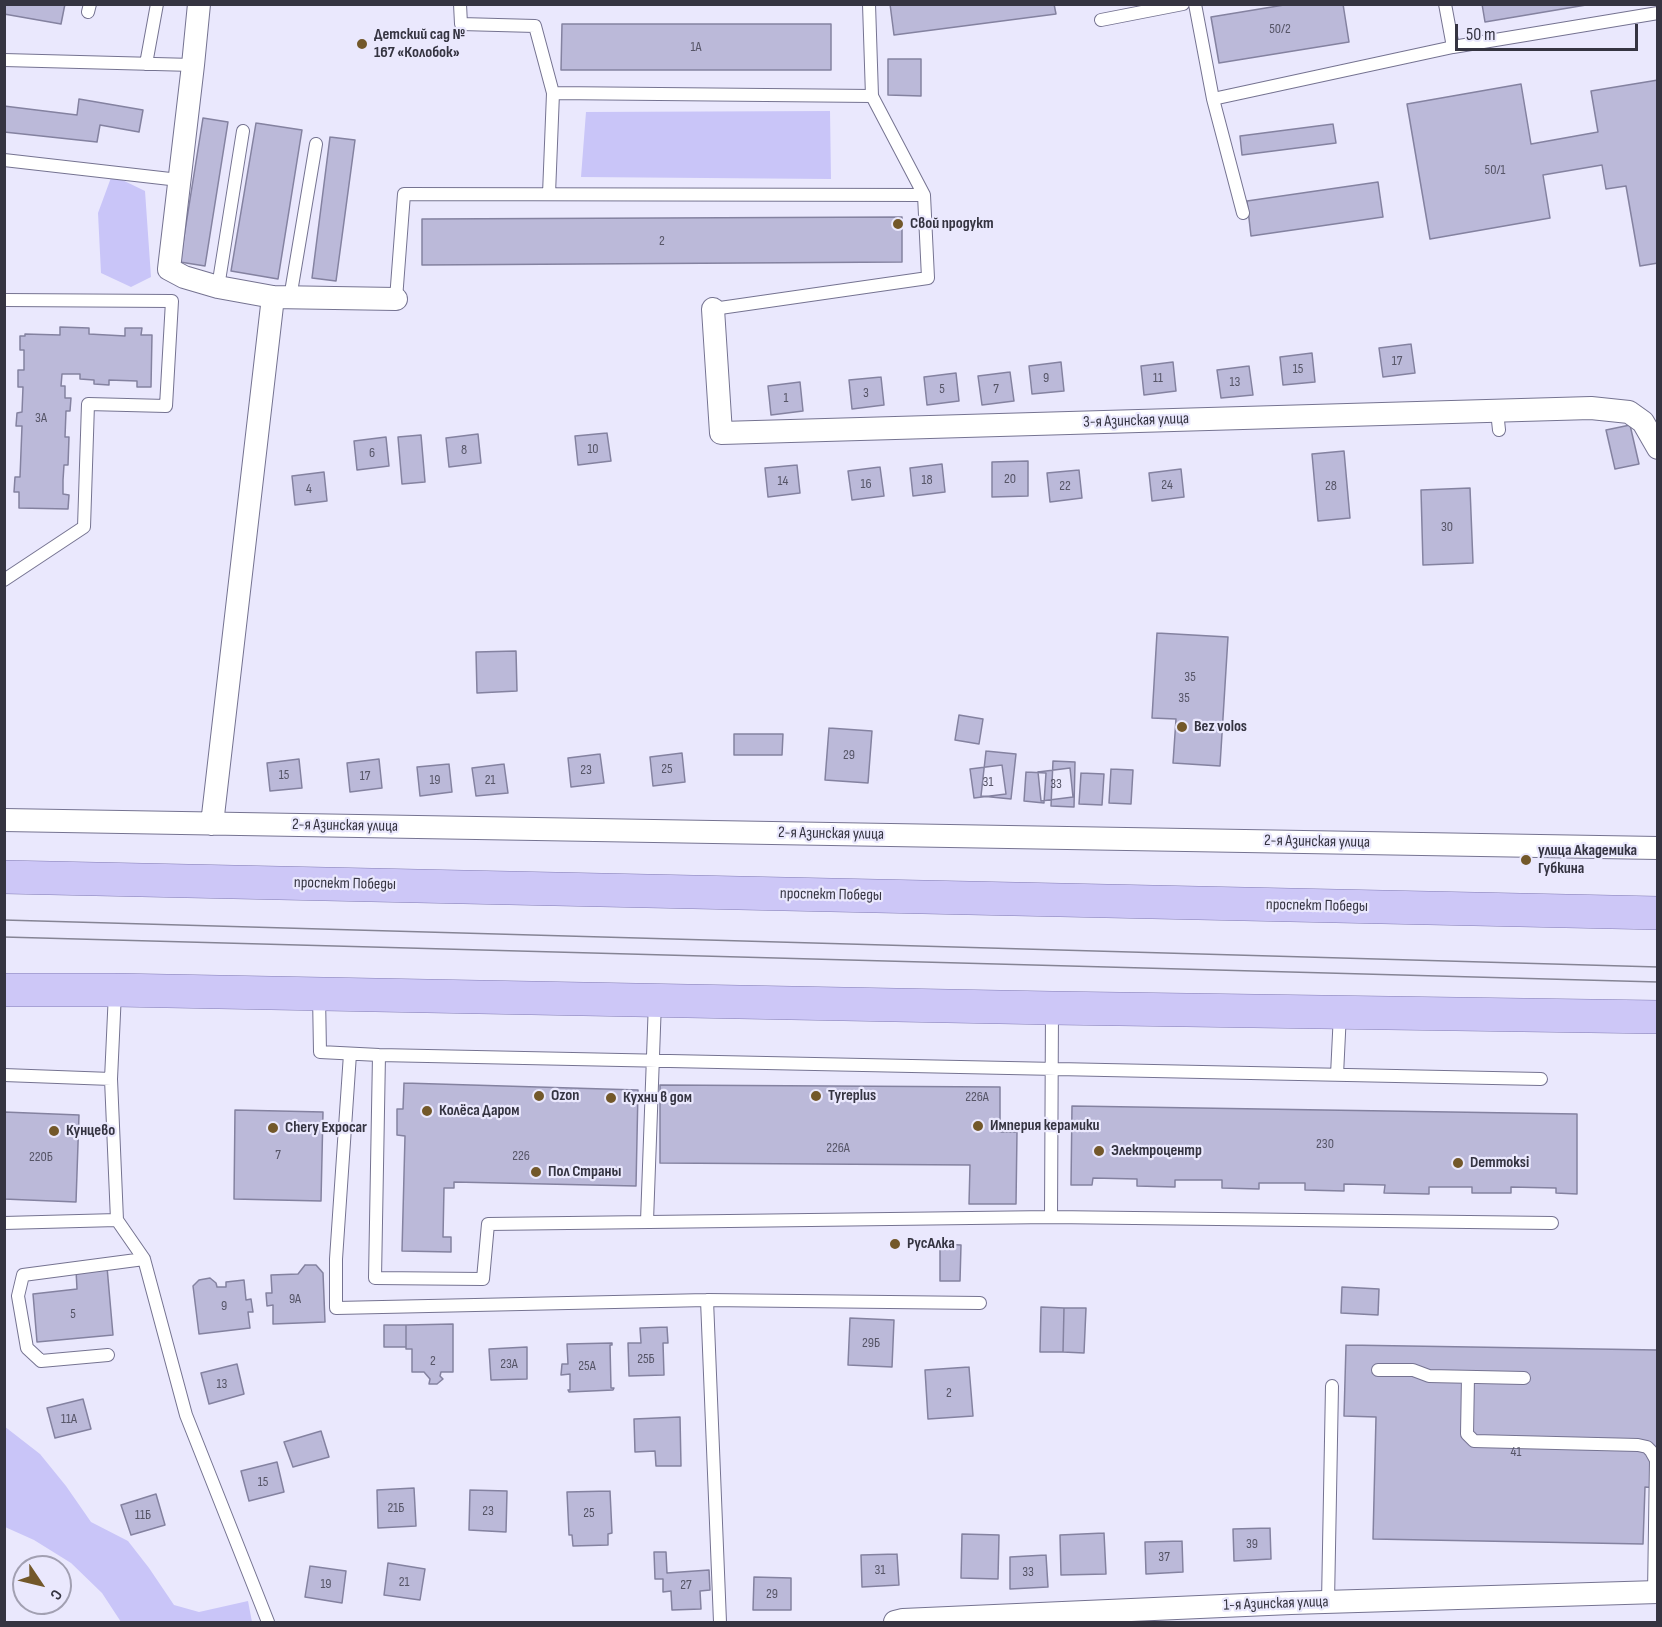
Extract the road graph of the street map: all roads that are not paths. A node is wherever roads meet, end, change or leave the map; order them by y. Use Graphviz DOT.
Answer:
graph roads {
  1 [pos="157,4"];
  2 [pos="199,4"];
  3 [pos="460,4"];
  4 [pos="869,4"];
  5 [pos="1183,4"];
  6 [pos="1195,4"];
  7 [pos="1445,4"];
  8 [pos="1658,13"];
  9 [pos="1101,20"];
  10 [pos="1452,47"];
  11 [pos="4,60"];
  12 [pos="146,64"];
  13 [pos="193,65"];
  14 [pos="553,93"];
  15 [pos="872,96"];
  16 [pos="1213,99"];
  17 [pos="243,130"];
  18 [pos="316,144"];
  19 [pos="4,160"];
  20 [pos="179,180"];
  21 [pos="549,194"];
  22 [pos="924,195"];
  23 [pos="1243,213"];
  24 [pos="218,287"];
  25 [pos="281,297"];
  26 [pos="396,299"];
  27 [pos="4,300"];
  28 [pos="713,309"];
  29 [pos="1658,448"];
  30 [pos="4,580"];
  31 [pos="4,820"];
  32 [pos="212,824"];
  33 [pos="1658,848"];
  34 [pos="4,877"];
  35 [pos="1658,913"];
  36 [pos="4,990"];
  37 [pos="115,990"];
  38 [pos="319,995"];
  39 [pos="655,1001"];
  40 [pos="1052,1008"];
  41 [pos="1340,1013"];
  42 [pos="1658,1017"];
  43 [pos="350,1054"];
  44 [pos="379,1055"];
  45 [pos="653,1060"];
  46 [pos="1052,1068"];
  47 [pos="4,1075"];
  48 [pos="1337,1075"];
  49 [pos="111,1079"];
  50 [pos="1541,1079"];
  51 [pos="1051,1217"];
  52 [pos="117,1221"];
  53 [pos="647,1221"];
  54 [pos="4,1222"];
  55 [pos="1552,1223"];
  56 [pos="144,1259"];
  57 [pos="707,1300"];
  58 [pos="980,1303"];
  59 [pos="108,1355"];
  60 [pos="1378,1370"];
  61 [pos="1468,1377"];
  62 [pos="1524,1378"];
  63 [pos="1332,1386"];
  64 [pos="1656,1593"];
  65 [pos="1329,1602"];
  66 [pos="268,1623"];
  67 [pos="720,1623"];
  68 [pos="895,1623"];
  1 -- 12 [label="lane"];
  2 -- 13 [label="street"];
  3 -- 14 [label="lane"];
  4 -- 15 [label="lane"];
  5 -- 9 [label="lane"];
  6 -- 16 [label="lane"];
  7 -- 10 [label="lane"];
  8 -- 10 [label="lane"];
  10 -- 16 [label="lane"];
  11 -- 12 [label="lane"];
  12 -- 13 [label="lane"];
  13 -- 20 [label="street"];
  14 -- 15 [label="lane"];
  14 -- 21 [label="lane"];
  15 -- 22 [label="lane"];
  16 -- 23 [label="lane"];
  17 -- 24 [label="lane"];
  18 -- 25 [label="lane"];
  19 -- 20 [label="lane"];
  20 -- 24 [label="street"];
  21 -- 22 [label="lane"];
  21 -- 26 [label="lane"];
  22 -- 28 [label="lane"];
  24 -- 25 [label="street"];
  25 -- 26 [label="street"];
  25 -- 32 [label="street"];
  27 -- 30 [label="lane"];
  28 -- 29 [label="street, 3-я Азинская улица"];
  31 -- 32 [label="street, 2-я Азинская улица"];
  32 -- 33 [label="street, 2-я Азинская улица"];
  34 -- 35 [label="main road, проспект Победы"];
  36 -- 37 [label="main road"];
  37 -- 38 [label="main road"];
  37 -- 49 [label="lane"];
  38 -- 39 [label="main road"];
  38 -- 43 [label="lane"];
  39 -- 40 [label="main road"];
  39 -- 45 [label="lane"];
  40 -- 41 [label="main road"];
  40 -- 46 [label="lane"];
  41 -- 42 [label="main road"];
  41 -- 48 [label="lane"];
  43 -- 44 [label="lane"];
  43 -- 57 [label="lane"];
  44 -- 45 [label="lane"];
  44 -- 53 [label="lane"];
  45 -- 46 [label="lane"];
  45 -- 53 [label="lane"];
  46 -- 48 [label="lane"];
  46 -- 51 [label="lane"];
  47 -- 49 [label="lane"];
  48 -- 50 [label="lane"];
  49 -- 52 [label="lane"];
  51 -- 53 [label="lane"];
  51 -- 55 [label="lane"];
  52 -- 54 [label="lane"];
  52 -- 56 [label="lane"];
  56 -- 59 [label="lane"];
  56 -- 66 [label="lane"];
  57 -- 58 [label="lane"];
  57 -- 67 [label="lane"];
  60 -- 61 [label="lane"];
  61 -- 62 [label="lane"];
  61 -- 64 [label="lane"];
  63 -- 65 [label="lane"];
  64 -- 65 [label="street, 1-я Азинская улица"];
  65 -- 68 [label="street, 1-я Азинская улица"];
}
